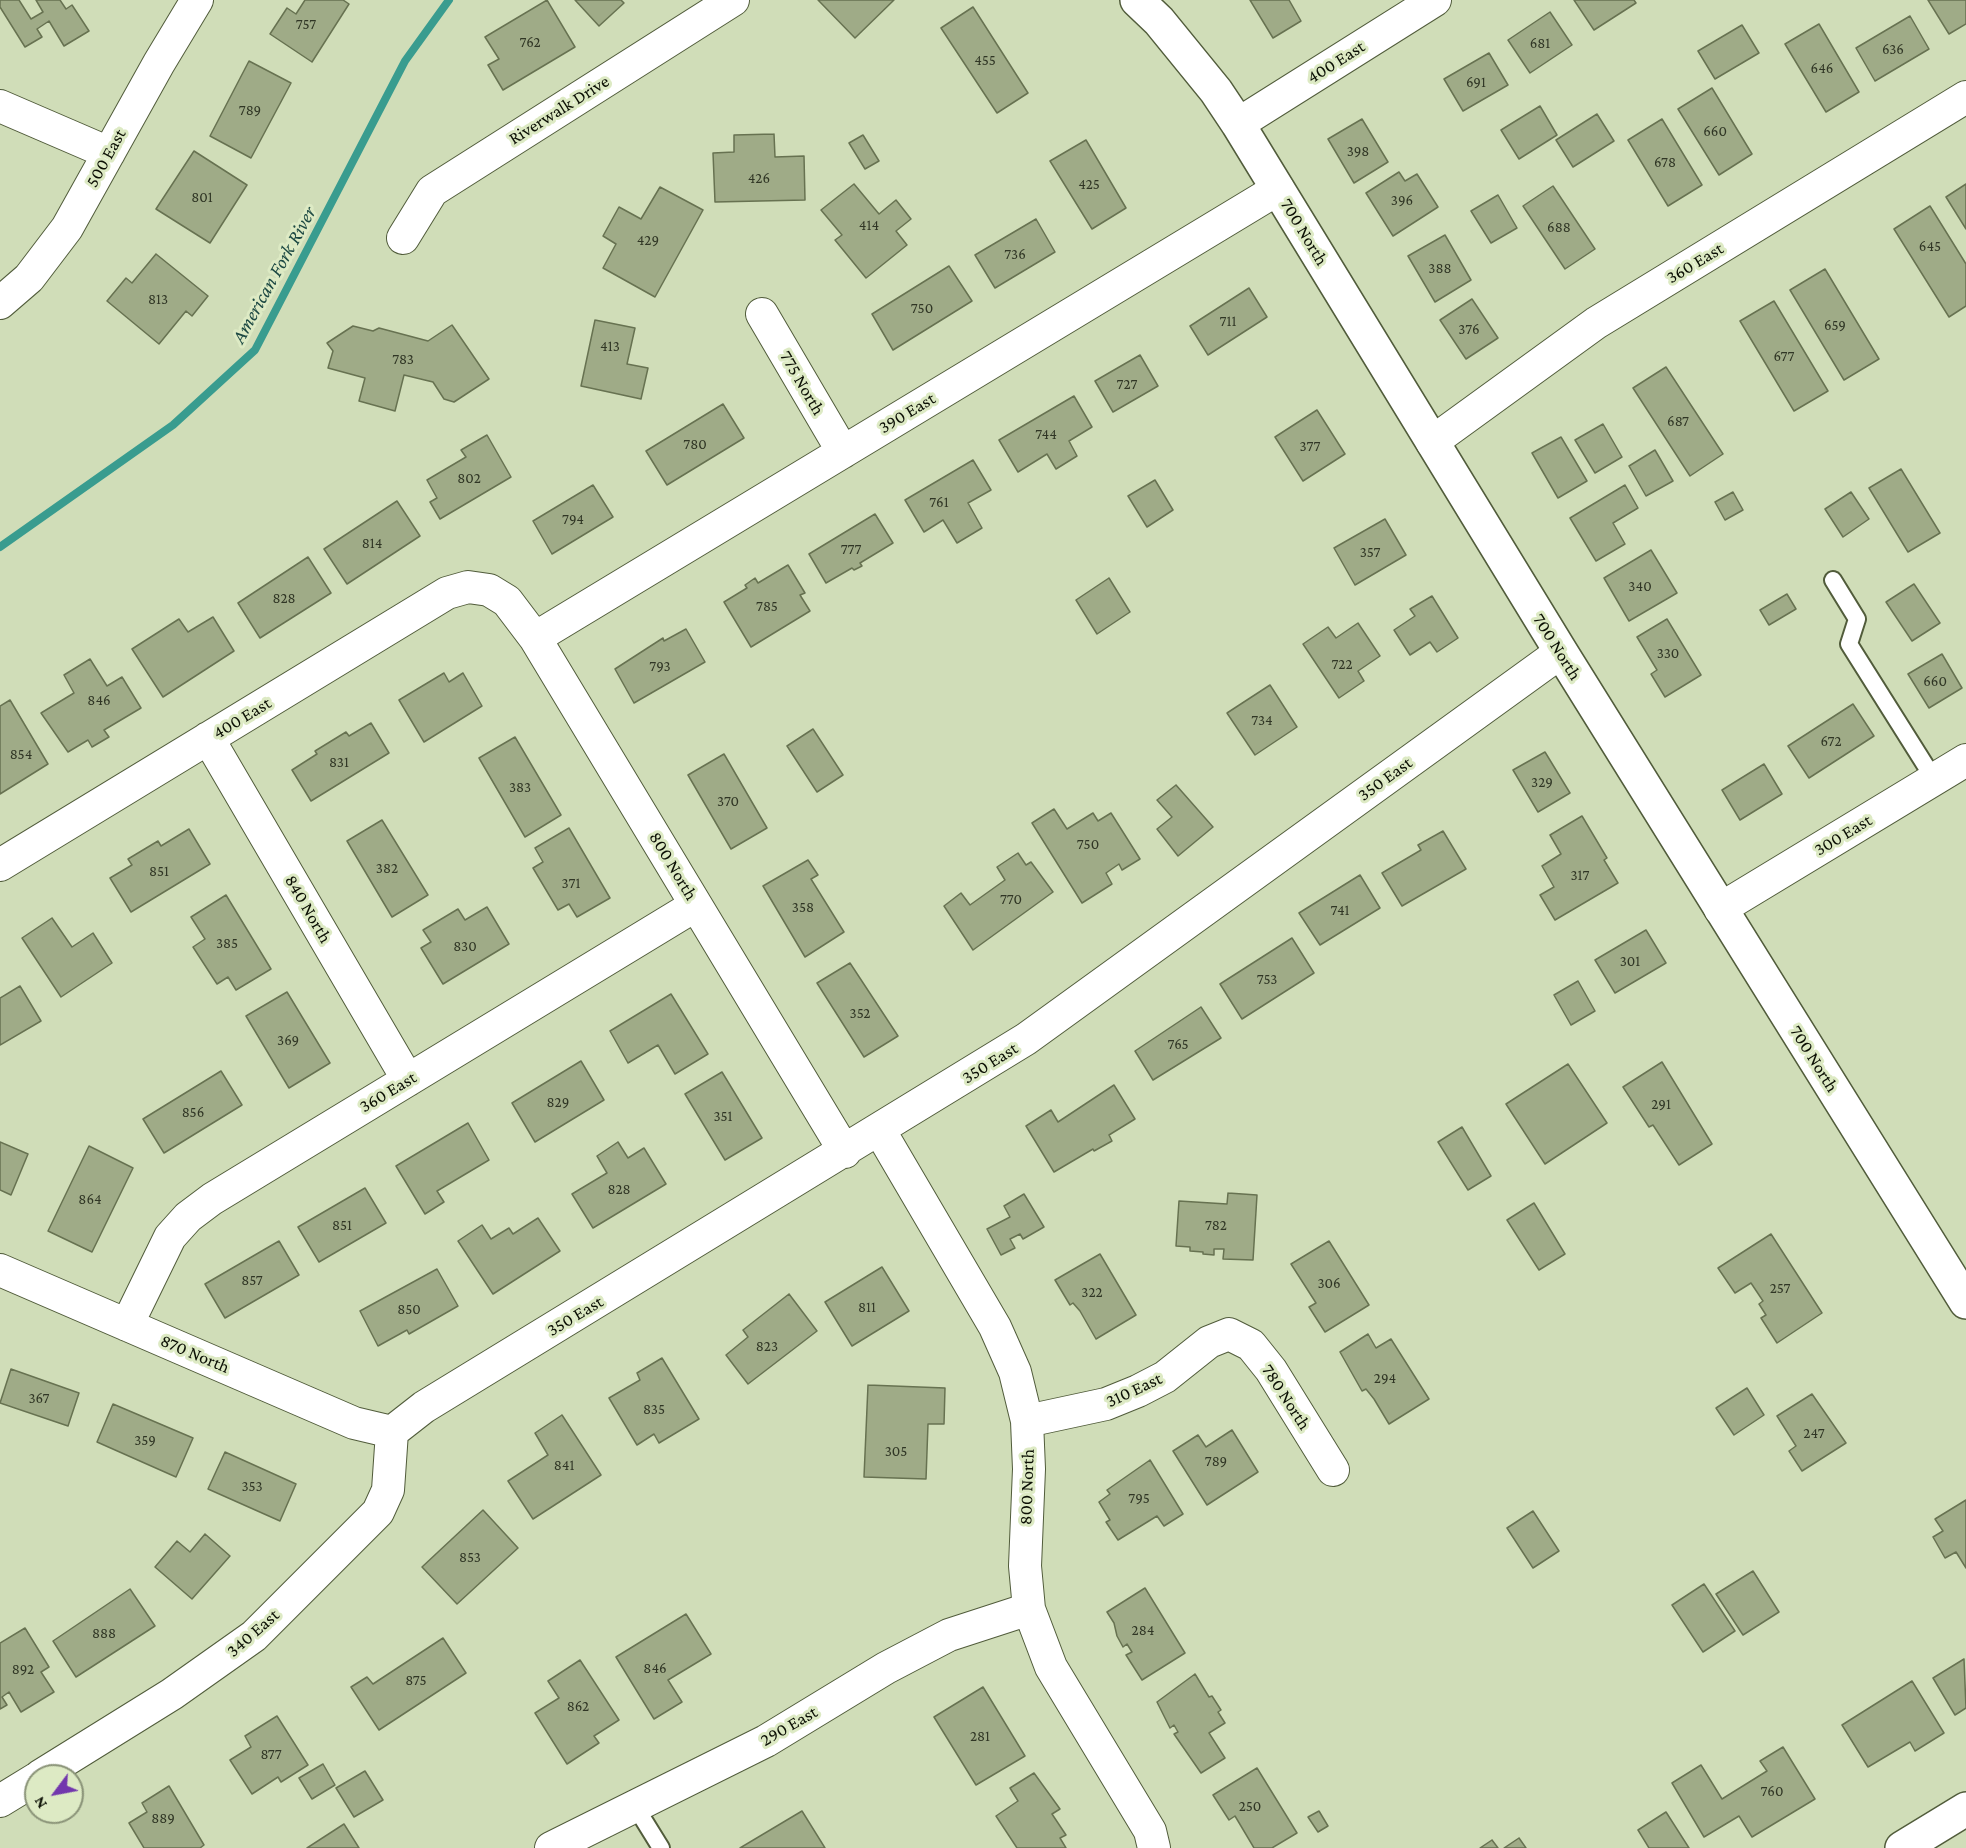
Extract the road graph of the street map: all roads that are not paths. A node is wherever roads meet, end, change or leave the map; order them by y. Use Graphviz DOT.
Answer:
graph roads {
  1 [pos="197,0"];
  2 [pos="733,0"];
  3 [pos="1137,0"];
  4 [pos="1435,0"];
  5 [pos="1966,97"];
  6 [pos="0,106"];
  7 [pos="1238,124"];
  8 [pos="109,153"];
  9 [pos="1278,189"];
  10 [pos="403,238"];
  11 [pos="0,303"];
  12 [pos="762,314"];
  13 [pos="1432,442"];
  14 [pos="843,452"];
  15 [pos="1833,580"];
  16 [pos="489,590"];
  17 [pos="535,638"];
  18 [pos="1561,652"];
  19 [pos="208,738"];
  20 [pos="1966,760"];
  21 [pos="1934,779"];
  22 [pos="0,865"];
  23 [pos="696,904"];
  24 [pos="1720,909"];
  25 [pos="408,1080"];
  26 [pos="880,1131"];
  27 [pos="845,1152"];
  28 [pos="0,1270"];
  29 [pos="1966,1302"];
  30 [pos="127,1325"];
  31 [pos="1229,1334"];
  32 [pos="1027,1421"];
  33 [pos="392,1432"];
  34 [pos="1333,1470"];
  35 [pos="1029,1609"];
  36 [pos="59,1764"];
  37 [pos="24,1786"];
  38 [pos="0,1801"];
  39 [pos="634,1806"];
  40 [pos="1966,1809"];
  41 [pos="550,1848"];
  42 [pos="661,1848"];
  43 [pos="1154,1848"];
  44 [pos="1902,1848"];
  1 -- 8 [label="street, 500 East"];
  2 -- 10 [label="street, Riverwalk Drive"];
  3 -- 7 [label="street, 700 North"];
  4 -- 7 [label="street, 400 East"];
  5 -- 13 [label="street, 360 East"];
  6 -- 8 [label="street"];
  7 -- 9 [label="street, 700 North"];
  8 -- 11 [label="street, 500 East"];
  9 -- 13 [label="street, 700 North"];
  9 -- 14 [label="street, 390 East"];
  12 -- 14 [label="street, 775 North"];
  13 -- 18 [label="street, 700 North"];
  14 -- 17 [label="street, 390 East"];
  15 -- 21 [label="lane"];
  16 -- 17 [label="street, 800 North"];
  16 -- 19 [label="street, 400 East"];
  17 -- 23 [label="street, 800 North"];
  18 -- 24 [label="street, 700 North"];
  18 -- 26 [label="street, 350 East"];
  19 -- 22 [label="street, 400 East"];
  19 -- 25 [label="street, 840 North"];
  20 -- 21 [label="street, 300 East"];
  21 -- 24 [label="street, 300 East"];
  23 -- 25 [label="street, 360 East"];
  23 -- 27 [label="street, 800 North"];
  24 -- 29 [label="street, 700 North"];
  25 -- 30 [label="street, 360 East"];
  26 -- 27 [label="street, 350 East"];
  26 -- 32 [label="street, 800 North"];
  27 -- 33 [label="street, 350 East"];
  28 -- 30 [label="street, 870 North"];
  30 -- 33 [label="street, 870 North"];
  31 -- 32 [label="street, 310 East"];
  31 -- 34 [label="street, 780 North"];
  32 -- 35 [label="street, 800 North"];
  33 -- 36 [label="street, 340 East"];
  35 -- 39 [label="street, 290 East"];
  35 -- 43 [label="street, 800 North"];
  37 -- 38 [label="street"];
  39 -- 41 [label="street, 290 East"];
  39 -- 42 [label="lane"];
  40 -- 44 [label="street"];
}
